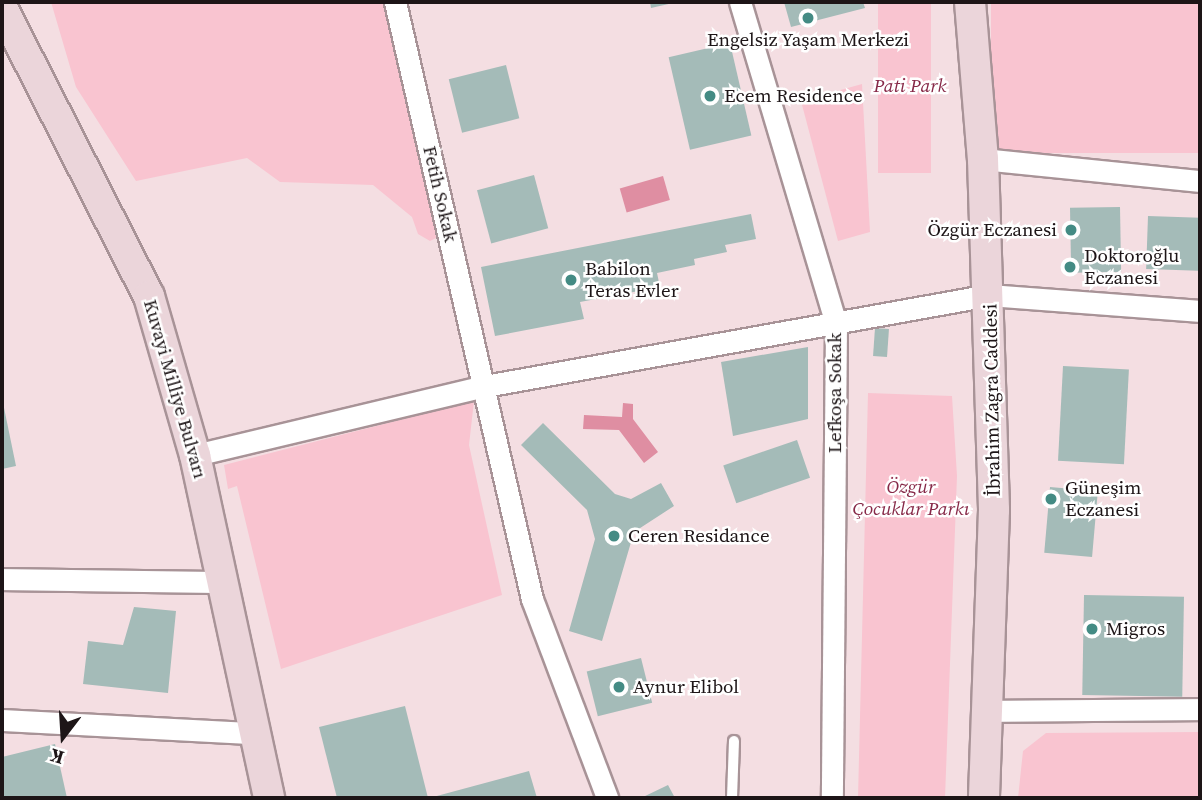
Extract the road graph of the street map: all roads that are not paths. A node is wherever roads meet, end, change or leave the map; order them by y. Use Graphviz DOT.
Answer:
graph roads {
  1 [pos="395,2"];
  2 [pos="740,2"];
  3 [pos="970,2"];
  4 [pos="2,8"];
  5 [pos="983,159"];
  6 [pos="1200,181"];
  7 [pos="989,295"];
  8 [pos="1200,311"];
  9 [pos="836,324"];
  10 [pos="485,386"];
  11 [pos="195,455"];
  12 [pos="2,579"];
  13 [pos="224,582"];
  14 [pos="1200,709"];
  15 [pos="986,711"];
  16 [pos="2,720"];
  17 [pos="253,733"];
  18 [pos="734,741"];
  19 [pos="269,798"];
  20 [pos="607,798"];
  21 [pos="732,798"];
  22 [pos="832,798"];
  23 [pos="984,798"];
  1 -- 10 [label="street, Fetih Sokak"];
  2 -- 9 [label="street, Lefkoşa Sokak"];
  3 -- 5 [label="main road, İbrahim Zagra Caddesi"];
  4 -- 11 [label="main road, Kuvayi Milliye Bulvarı"];
  5 -- 6 [label="street"];
  5 -- 7 [label="main road, İbrahim Zagra Caddesi"];
  7 -- 8 [label="street"];
  7 -- 9 [label="street"];
  7 -- 15 [label="main road, İbrahim Zagra Caddesi"];
  9 -- 10 [label="street"];
  9 -- 22 [label="street, Lefkoşa Sokak"];
  10 -- 11 [label="street"];
  10 -- 20 [label="street, Fetih Sokak"];
  11 -- 13 [label="main road, Kuvayi Milliye Bulvarı"];
  12 -- 13 [label="street"];
  13 -- 17 [label="main road, Kuvayi Milliye Bulvarı"];
  14 -- 15 [label="street"];
  15 -- 23 [label="main road, İbrahim Zagra Caddesi"];
  16 -- 17 [label="street"];
  17 -- 19 [label="main road, Kuvayi Milliye Bulvarı"];
  18 -- 21 [label="lane"];
}
